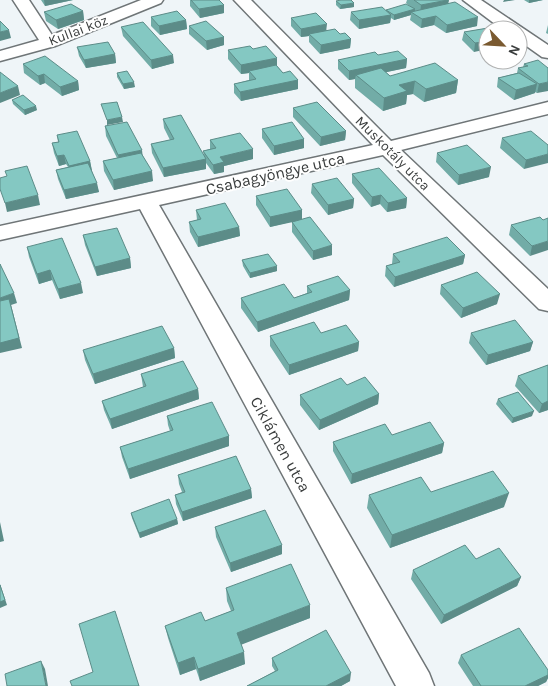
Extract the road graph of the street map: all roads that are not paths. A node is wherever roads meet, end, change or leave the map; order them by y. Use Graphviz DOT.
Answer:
graph roads {
  1 [pos="21,0"];
  2 [pos="155,0"];
  3 [pos="242,0"];
  4 [pos="471,0"];
  5 [pos="500,20"];
  6 [pos="528,39"];
  7 [pos="49,42"];
  8 [pos="548,53"];
  9 [pos="0,56"];
  10 [pos="548,108"];
  11 [pos="387,148"];
  12 [pos="147,202"];
  13 [pos="0,233"];
  14 [pos="548,303"];
  15 [pos="416,686"];
  1 -- 7 [label="street"];
  2 -- 7 [label="street, Kullai köz"];
  3 -- 11 [label="street, Muskotály utca"];
  4 -- 5 [label="street"];
  6 -- 8 [label="street"];
  7 -- 9 [label="street, Kullai köz"];
  10 -- 11 [label="street, Csabagyöngye utca"];
  11 -- 12 [label="street, Csabagyöngye utca"];
  11 -- 14 [label="street, Muskotály utca"];
  12 -- 13 [label="street, Csabagyöngye utca"];
  12 -- 15 [label="street, Ciklámen utca"];
}
